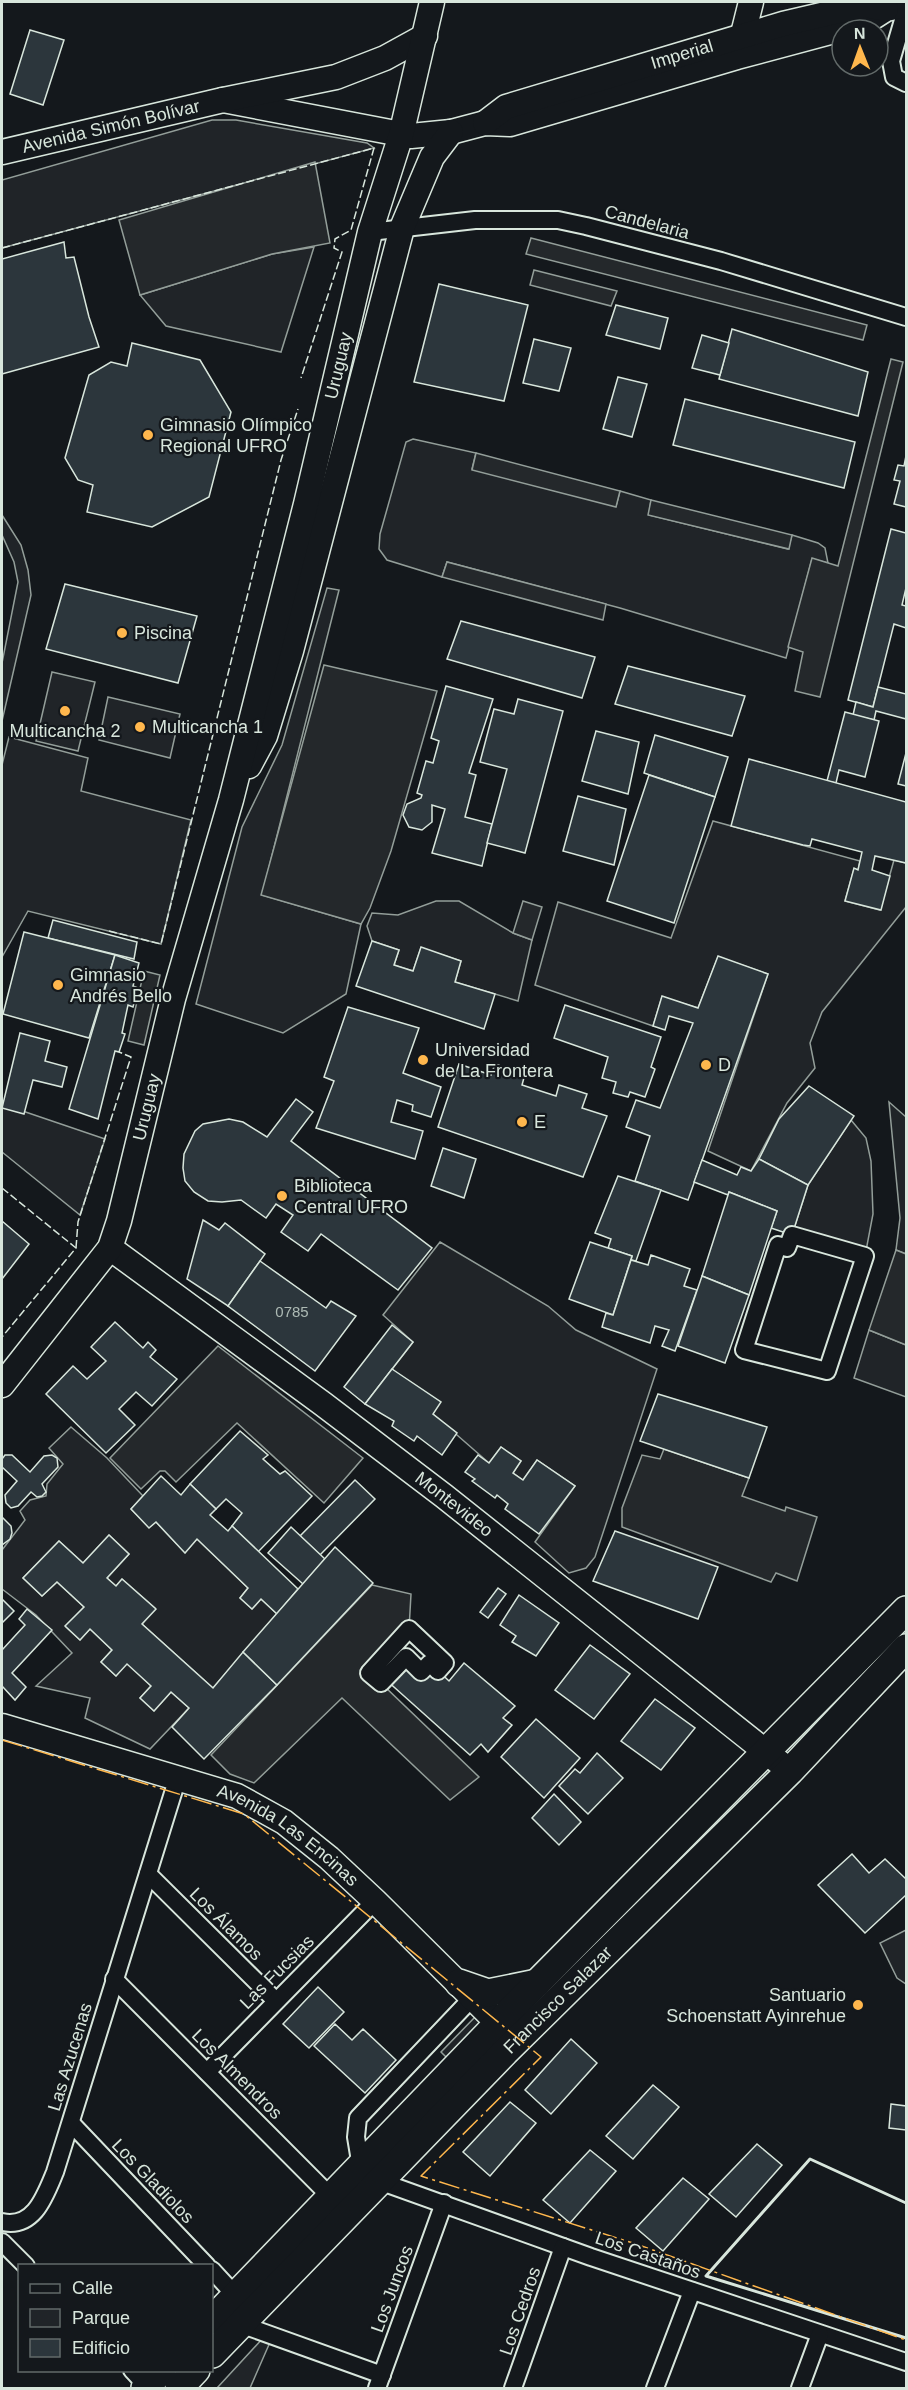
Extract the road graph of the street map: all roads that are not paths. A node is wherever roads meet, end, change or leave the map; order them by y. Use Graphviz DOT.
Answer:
graph roads {
  1 [pos="432,2"];
  2 [pos="751,2"];
  3 [pos="900,8"];
  4 [pos="425,36"];
  5 [pos="740,46"];
  6 [pos="906,83"];
  7 [pos="223,100"];
  8 [pos="451,132"];
  9 [pos="406,136"];
  10 [pos="3,149"];
  11 [pos="414,199"];
  12 [pos="402,228"];
  13 [pos="370,232"];
  14 [pos="906,317"];
  15 [pos="231,800"];
  16 [pos="792,1234"];
  17 [pos="110,1248"];
  18 [pos="2,1385"];
  19 [pos="906,1610"];
  20 [pos="906,1648"];
  21 [pos="445,1663"];
  22 [pos="2,1726"];
  23 [pos="766,1754"];
  24 [pos="790,1771"];
  25 [pos="178,1778"];
  26 [pos="148,1874"];
  27 [pos="375,1901"];
  28 [pos="114,1979"];
  29 [pos="537,1983"];
  30 [pos="466,1990"];
  31 [pos="276,2001"];
  32 [pos="507,2032"];
  33 [pos="207,2072"];
  34 [pos="71,2123"];
  35 [pos="370,2174"];
  36 [pos="332,2197"];
  37 [pos="444,2203"];
  38 [pos="2,2222"];
  39 [pos="2,2242"];
  40 [pos="563,2247"];
  41 [pos="25,2264"];
  42 [pos="206,2264"];
  43 [pos="213,2271"];
  44 [pos="692,2291"];
  45 [pos="236,2295"];
  46 [pos="213,2319"];
  47 [pos="240,2324"];
  48 [pos="820,2334"];
  49 [pos="213,2353"];
  50 [pos="906,2362"];
  51 [pos="379,2382"];
  52 [pos="513,2388"];
  53 [pos="655,2388"];
  54 [pos="800,2388"];
  1 -- 4 [label="main road, Uruguay"];
  2 -- 5 [label="main road"];
  3 -- 5 [label="main road, Imperial"];
  3 -- 6 [label="street"];
  4 -- 7 [label="main road, Avenida Simón Bolívar"];
  4 -- 9 [label="main road, Uruguay"];
  5 -- 8 [label="main road, Imperial"];
  7 -- 9 [label="main road, Avenida Simón Bolívar"];
  7 -- 10 [label="main road, Avenida Simón Bolívar"];
  8 -- 9 [label="main road, Imperial"];
  8 -- 11 [label="main road, Uruguay"];
  9 -- 11 [label="main road"];
  9 -- 13 [label="main road, Uruguay"];
  11 -- 12 [label="main road, Uruguay"];
  12 -- 13 [label="street, Candelaria"];
  12 -- 14 [label="street, Candelaria"];
  12 -- 15 [label="main road, Uruguay"];
  13 -- 15 [label="main road, Uruguay"];
  15 -- 17 [label="main road, Uruguay"];
  16 -- 16 [label="street"];
  17 -- 18 [label="main road, Uruguay"];
  17 -- 23 [label="main road, Montevideo"];
  19 -- 23 [label="main road, Francisco Salazar"];
  20 -- 24 [label="main road, Francisco Salazar"];
  21 -- 21 [label="street"];
  22 -- 25 [label="main road, Avenida Las Encinas"];
  23 -- 24 [label="main road, Montevideo"];
  23 -- 29 [label="main road, Francisco Salazar"];
  24 -- 32 [label="main road, Francisco Salazar"];
  25 -- 26 [label="street, Las Azucenas"];
  25 -- 27 [label="main road, Avenida Las Encinas"];
  26 -- 28 [label="street, Las Azucenas"];
  26 -- 31 [label="street, Los Álamos"];
  27 -- 30 [label="main road, Avenida Las Encinas"];
  27 -- 31 [label="street, Las Fucsias"];
  28 -- 33 [label="street, Los Almendros"];
  28 -- 34 [label="street, Las Azucenas"];
  29 -- 30 [label="main road"];
  29 -- 32 [label="main road, Francisco Salazar"];
  30 -- 32 [label="main road, Avenida Las Encinas"];
  30 -- 35 [label="street"];
  31 -- 33 [label="street, Las Fucsias"];
  32 -- 35 [label="main road, Francisco Salazar"];
  33 -- 36 [label="street, Los Almendros"];
  34 -- 38 [label="street, Las Azucenas"];
  34 -- 42 [label="street, Los Gladiolos"];
  35 -- 36 [label="main road, Francisco Salazar"];
  35 -- 37 [label="street, Los Castaños"];
  35 -- 47 [label="main road, Francisco Salazar"];
  36 -- 45 [label="main road, Francisco Salazar"];
  37 -- 40 [label="street, Los Castaños"];
  37 -- 51 [label="street, Los Juncos"];
  39 -- 41 [label="street"];
  40 -- 44 [label="street, Los Castaños"];
  40 -- 52 [label="street, Los Cedros"];
  43 -- 45 [label="street"];
  44 -- 48 [label="street, Los Castaños"];
  44 -- 53 [label="street"];
  45 -- 46 [label="main road, Francisco Salazar"];
  47 -- 49 [label="main road, Francisco Salazar"];
  47 -- 51 [label="street"];
  48 -- 50 [label="street, Los Castaños"];
  48 -- 54 [label="street"];
}
